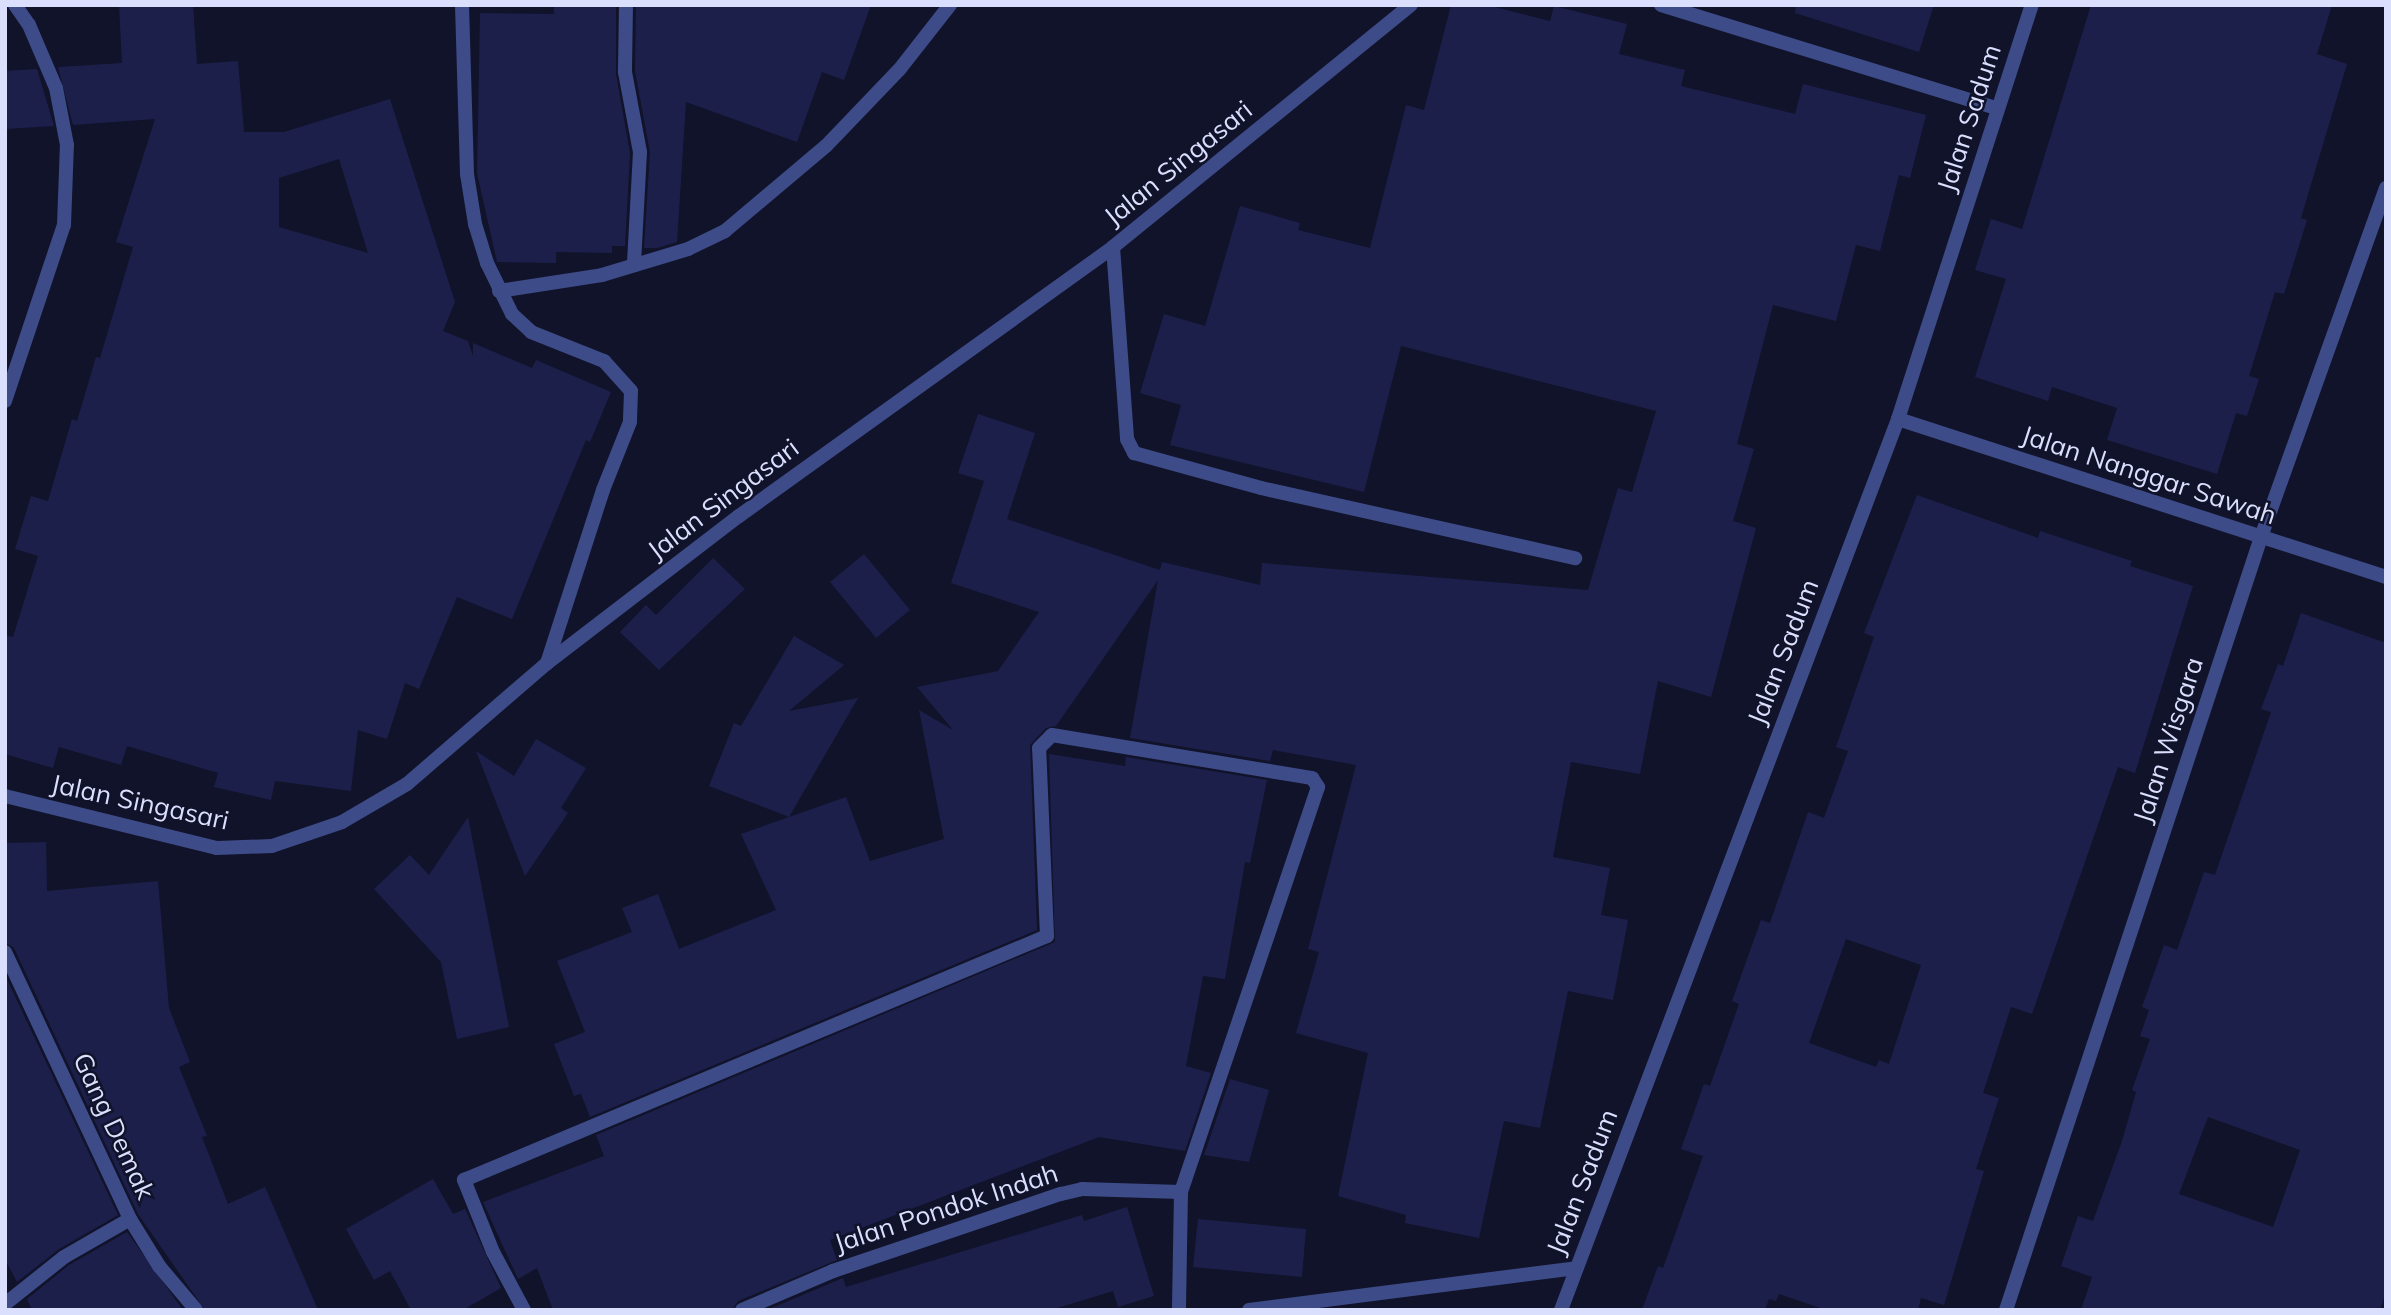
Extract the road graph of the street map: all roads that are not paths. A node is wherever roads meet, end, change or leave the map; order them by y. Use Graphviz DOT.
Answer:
graph roads {
  1 [pos="15,5"];
  2 [pos="462,5"];
  3 [pos="625,5"];
  4 [pos="950,5"];
  5 [pos="1410,5"];
  6 [pos="1661,5"];
  7 [pos="2032,5"];
  8 [pos="1996,108"];
  9 [pos="2386,188"];
  10 [pos="1113,247"];
  11 [pos="634,263"];
  12 [pos="499,291"];
  13 [pos="5,401"];
  14 [pos="1898,419"];
  15 [pos="2261,537"];
  16 [pos="1575,558"];
  17 [pos="2386,577"];
  18 [pos="547,664"];
  19 [pos="5,796"];
  20 [pos="5,952"];
  21 [pos="1181,1192"];
  22 [pos="130,1219"];
  23 [pos="1576,1268"];
  24 [pos="5,1304"];
  25 [pos="196,1310"];
  26 [pos="524,1310"];
  27 [pos="742,1310"];
  28 [pos="1179,1310"];
  29 [pos="1250,1310"];
  30 [pos="1561,1310"];
  31 [pos="2006,1310"];
  1 -- 13 [label="street"];
  2 -- 12 [label="street"];
  3 -- 11 [label="street"];
  4 -- 11 [label="street"];
  5 -- 10 [label="street, Jalan Singasari"];
  6 -- 8 [label="street"];
  7 -- 8 [label="street, Jalan Sadum"];
  8 -- 14 [label="street, Jalan Sadum"];
  9 -- 15 [label="street, Jalan Wisgara"];
  10 -- 16 [label="street"];
  10 -- 18 [label="street, Jalan Singasari"];
  11 -- 12 [label="street"];
  12 -- 18 [label="street"];
  14 -- 15 [label="street, Jalan Nanggar Sawah"];
  14 -- 23 [label="street, Jalan Sadum"];
  15 -- 17 [label="street, Jalan Nanggar Sawah"];
  15 -- 31 [label="street, Jalan Wisgara"];
  18 -- 19 [label="street, Jalan Singasari"];
  20 -- 22 [label="street, Gang Demak"];
  21 -- 26 [label="street"];
  21 -- 27 [label="street, Jalan Pondok Indah"];
  21 -- 28 [label="street"];
  22 -- 24 [label="street"];
  22 -- 25 [label="street, Gang Demak"];
  23 -- 29 [label="street"];
  23 -- 30 [label="street, Jalan Sadum"];
}
